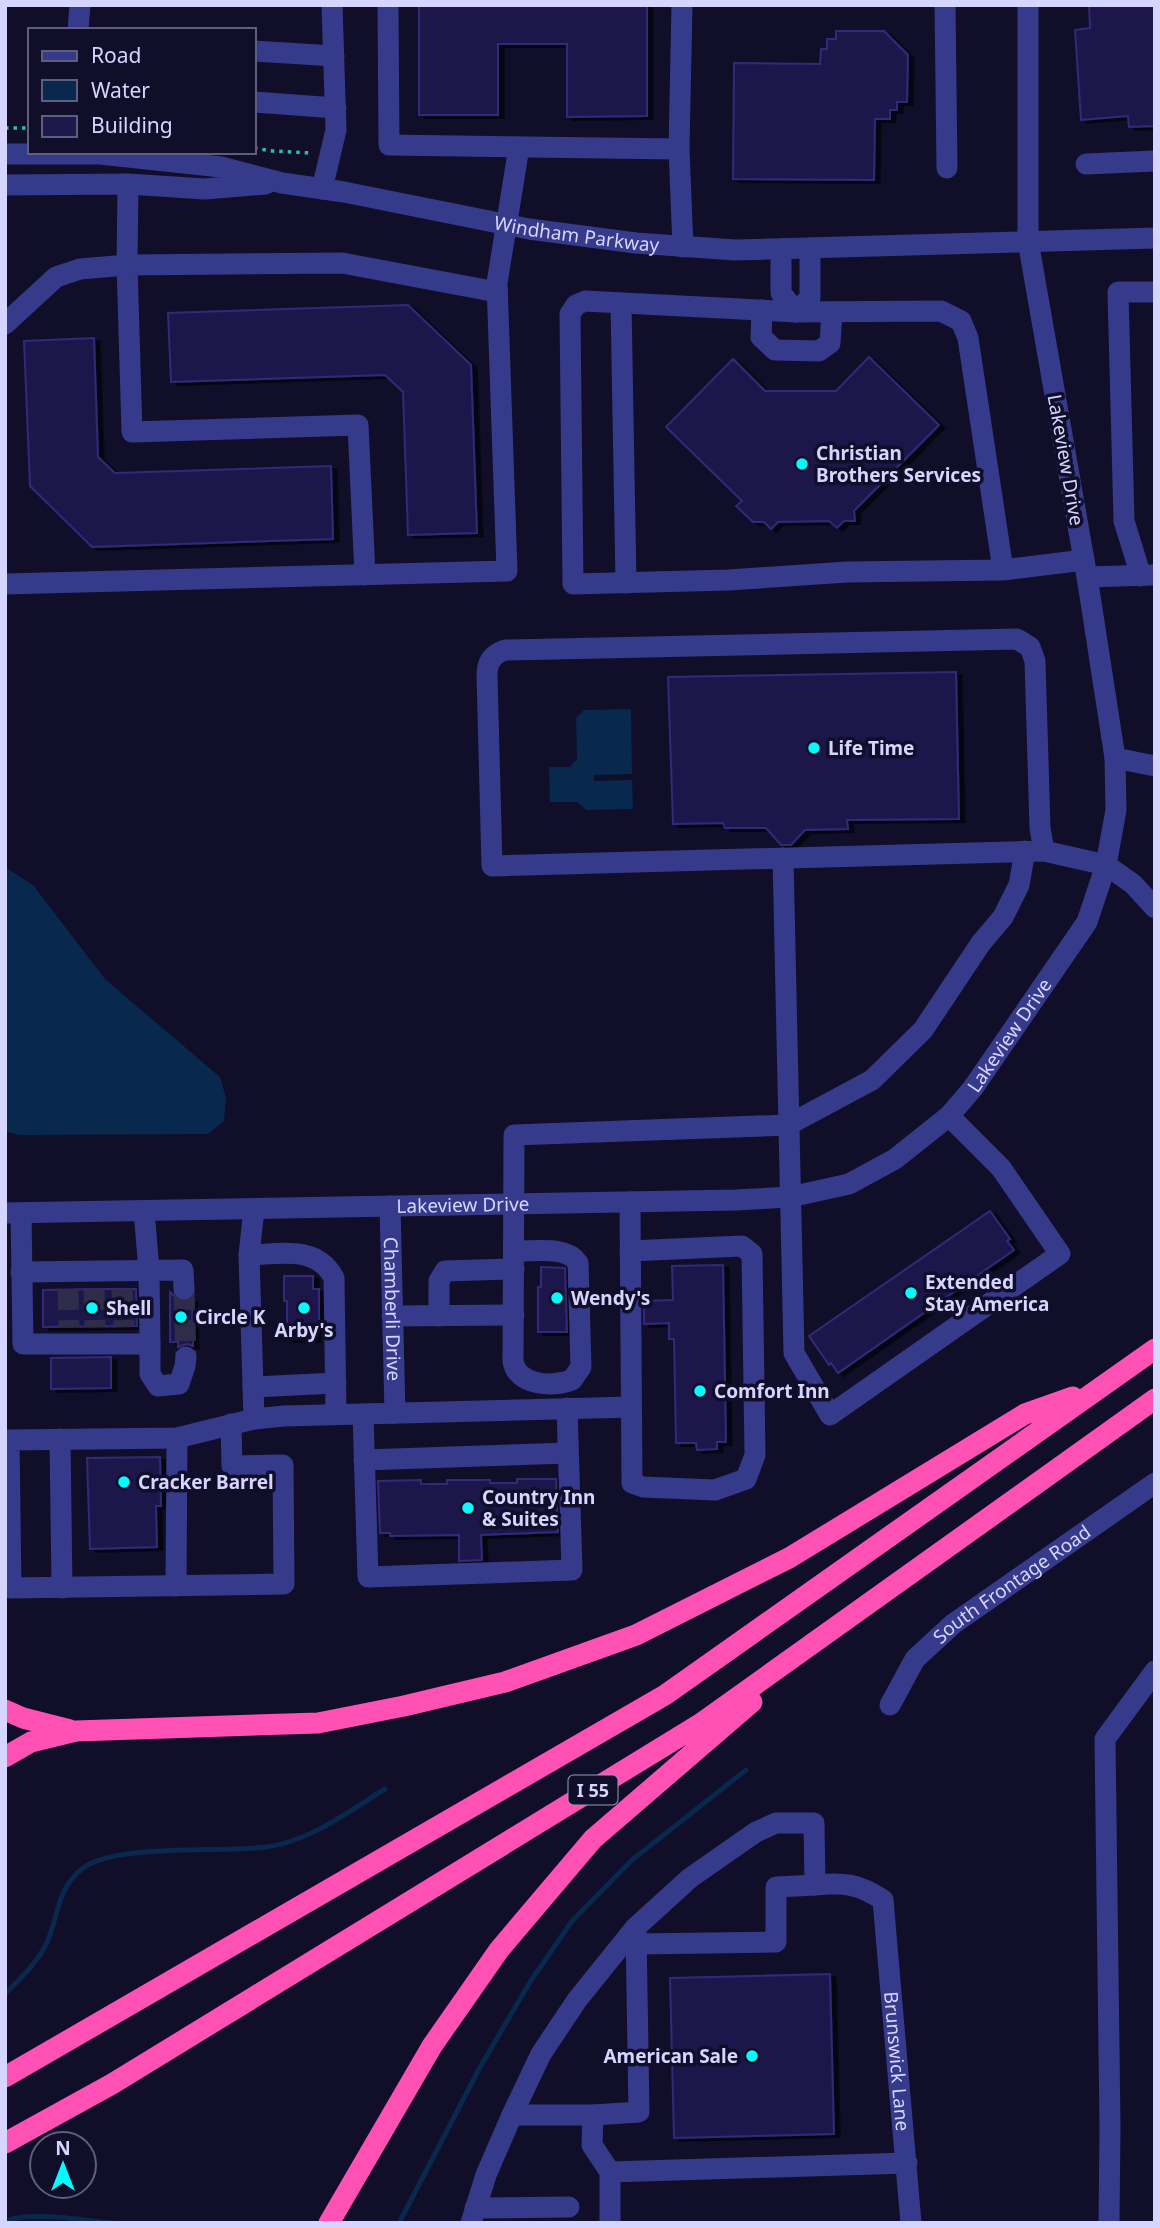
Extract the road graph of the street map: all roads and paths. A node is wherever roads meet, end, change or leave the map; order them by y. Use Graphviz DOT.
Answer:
graph roads {
  1 [pos="80,5"];
  2 [pos="332,5"];
  3 [pos="388,5"];
  4 [pos="682,5"];
  5 [pos="945,5"];
  6 [pos="1028,5"];
  7 [pos="78,28"];
  8 [pos="256,51"];
  9 [pos="334,56"];
  10 [pos="256,102"];
  11 [pos="336,108"];
  12 [pos="5,128"];
  13 [pos="28,128"];
  14 [pos="519,147"];
  15 [pos="256,148"];
  16 [pos="679,149"];
  17 [pos="311,153"];
  18 [pos="5,154"];
  19 [pos="28,154"];
  20 [pos="87,154"];
  21 [pos="1155,161"];
  22 [pos="1086,164"];
  23 [pos="947,168"];
  24 [pos="282,183"];
  25 [pos="128,184"];
  26 [pos="5,185"];
  27 [pos="322,189"];
  28 [pos="506,225"];
  29 [pos="1155,238"];
  30 [pos="1028,241"];
  31 [pos="683,247"];
  32 [pos="810,248"];
  33 [pos="780,249"];
  34 [pos="127,265"];
  35 [pos="497,292"];
  36 [pos="1155,292"];
  37 [pos="621,303"];
  38 [pos="762,310"];
  39 [pos="796,312"];
  40 [pos="832,312"];
  41 [pos="5,324"];
  42 [pos="1085,568"];
  43 [pos="1003,570"];
  44 [pos="365,575"];
  45 [pos="1148,575"];
  46 [pos="626,583"];
  47 [pos="5,584"];
  48 [pos="1115,758"];
  49 [pos="1155,766"];
  50 [pos="1034,851"];
  51 [pos="783,858"];
  52 [pos="1106,865"];
  53 [pos="1155,908"];
  54 [pos="948,1116"];
  55 [pos="788,1125"];
  56 [pos="790,1197"];
  57 [pos="631,1202"];
  58 [pos="515,1204"];
  59 [pos="390,1206"];
  60 [pos="254,1209"];
  61 [pos="144,1211"];
  62 [pos="13,1213"];
  63 [pos="631,1251"];
  64 [pos="249,1255"];
  65 [pos="514,1260"];
  66 [pos="149,1270"];
  67 [pos="21,1272"];
  68 [pos="184,1289"];
  69 [pos="514,1315"];
  70 [pos="392,1316"];
  71 [pos="439,1316"];
  72 [pos="150,1344"];
  73 [pos="1155,1349"];
  74 [pos="186,1357"];
  75 [pos="336,1383"];
  76 [pos="253,1387"];
  77 [pos="1098,1388"];
  78 [pos="1155,1399"];
  79 [pos="631,1407"];
  80 [pos="567,1408"];
  81 [pos="395,1413"];
  82 [pos="363,1414"];
  83 [pos="336,1415"];
  84 [pos="254,1419"];
  85 [pos="231,1424"];
  86 [pos="177,1438"];
  87 [pos="60,1440"];
  88 [pos="568,1453"];
  89 [pos="364,1460"];
  90 [pos="1155,1483"];
  91 [pos="176,1586"];
  92 [pos="62,1588"];
  93 [pos="1155,1671"];
  94 [pos="890,1705"];
  95 [pos="5,1710"];
  96 [pos="76,1731"];
  97 [pos="5,1757"];
  98 [pos="815,1885"];
  99 [pos="636,1936"];
  100 [pos="5,2077"];
  101 [pos="512,2115"];
  102 [pos="593,2115"];
  103 [pos="5,2143"];
  104 [pos="907,2163"];
  105 [pos="610,2172"];
  106 [pos="569,2207"];
  107 [pos="473,2216"];
  108 [pos="329,2223"];
  109 [pos="610,2223"];
  110 [pos="911,2223"];
  111 [pos="1109,2223"];
  1 -- 7 [label="street"];
  2 -- 9 [label="street"];
  3 -- 14 [label="street"];
  4 -- 16 [label="street"];
  5 -- 23 [label="street"];
  6 -- 30 [label="street, Lakeview Drive"];
  8 -- 9 [label="street"];
  9 -- 11 [label="street"];
  10 -- 11 [label="street"];
  11 -- 27 [label="street"];
  12 -- 13 [label="path"];
  14 -- 16 [label="street"];
  14 -- 28 [label="street"];
  15 -- 17 [label="path"];
  16 -- 31 [label="street"];
  18 -- 19 [label="street, Windham Parkway"];
  20 -- 24 [label="street, Windham Parkway"];
  21 -- 22 [label="street"];
  24 -- 25 [label="street"];
  24 -- 27 [label="street, Windham Parkway"];
  25 -- 26 [label="street"];
  25 -- 34 [label="street"];
  27 -- 28 [label="street, Windham Parkway"];
  28 -- 31 [label="street, Windham Parkway"];
  28 -- 35 [label="street"];
  29 -- 30 [label="street, Windham Parkway"];
  30 -- 32 [label="street, Windham Parkway"];
  30 -- 42 [label="street, Lakeview Drive"];
  31 -- 33 [label="street, Windham Parkway"];
  32 -- 33 [label="street, Windham Parkway"];
  32 -- 39 [label="street"];
  33 -- 39 [label="street"];
  34 -- 35 [label="street"];
  34 -- 41 [label="street"];
  34 -- 44 [label="street"];
  35 -- 44 [label="street"];
  36 -- 45 [label="street"];
  37 -- 38 [label="street"];
  37 -- 46 [label="street"];
  37 -- 46 [label="street"];
  38 -- 39 [label="street"];
  38 -- 40 [label="street"];
  39 -- 40 [label="street"];
  40 -- 43 [label="street"];
  42 -- 43 [label="street"];
  42 -- 45 [label="street"];
  42 -- 48 [label="street, Lakeview Drive"];
  43 -- 46 [label="street"];
  44 -- 47 [label="street"];
  48 -- 49 [label="street"];
  48 -- 52 [label="street, Lakeview Drive"];
  50 -- 51 [label="street"];
  50 -- 51 [label="street"];
  50 -- 52 [label="street"];
  50 -- 55 [label="street"];
  51 -- 55 [label="street"];
  52 -- 53 [label="street"];
  52 -- 54 [label="street, Lakeview Drive"];
  54 -- 56 [label="street, Lakeview Drive"];
  54 -- 56 [label="street"];
  55 -- 56 [label="street"];
  55 -- 58 [label="street"];
  56 -- 57 [label="street, Lakeview Drive"];
  57 -- 58 [label="street, Lakeview Drive"];
  57 -- 63 [label="street"];
  58 -- 59 [label="street, Lakeview Drive"];
  58 -- 65 [label="street"];
  59 -- 60 [label="street, Lakeview Drive"];
  59 -- 70 [label="street, Chamberli Drive"];
  60 -- 61 [label="street, Lakeview Drive"];
  60 -- 64 [label="street"];
  61 -- 62 [label="street, Lakeview Drive"];
  61 -- 66 [label="street"];
  62 -- 67 [label="street"];
  63 -- 79 [label="street"];
  63 -- 79 [label="street"];
  64 -- 75 [label="street"];
  64 -- 76 [label="street"];
  65 -- 69 [label="street"];
  65 -- 69 [label="street"];
  65 -- 71 [label="street"];
  66 -- 67 [label="street"];
  66 -- 68 [label="street"];
  66 -- 72 [label="street"];
  67 -- 72 [label="street"];
  69 -- 71 [label="street"];
  70 -- 71 [label="street"];
  70 -- 81 [label="street, Chamberli Drive"];
  72 -- 74 [label="street"];
  73 -- 77 [label="highway, I 55"];
  75 -- 76 [label="street"];
  75 -- 83 [label="street"];
  76 -- 84 [label="street"];
  77 -- 96 [label="highway"];
  77 -- 100 [label="highway, I 55"];
  78 -- 103 [label="highway, I 55"];
  78 -- 108 [label="highway"];
  79 -- 80 [label="street"];
  80 -- 81 [label="street"];
  80 -- 88 [label="street"];
  81 -- 82 [label="street"];
  82 -- 83 [label="street"];
  82 -- 89 [label="street"];
  83 -- 84 [label="street"];
  84 -- 85 [label="street"];
  85 -- 86 [label="street"];
  85 -- 91 [label="street"];
  86 -- 87 [label="street"];
  86 -- 91 [label="street"];
  87 -- 92 [label="street"];
  87 -- 92 [label="street"];
  88 -- 89 [label="street"];
  88 -- 89 [label="street"];
  90 -- 94 [label="street, South Frontage Road"];
  91 -- 92 [label="street"];
  93 -- 111 [label="street"];
  95 -- 96 [label="highway"];
  96 -- 97 [label="highway"];
  98 -- 99 [label="street"];
  98 -- 99 [label="street"];
  98 -- 104 [label="street, Brunswick Lane"];
  99 -- 101 [label="street"];
  99 -- 102 [label="street"];
  101 -- 102 [label="street"];
  101 -- 107 [label="street"];
  102 -- 105 [label="street"];
  104 -- 105 [label="street"];
  104 -- 110 [label="street, Brunswick Lane"];
  105 -- 109 [label="street"];
  106 -- 107 [label="street"];
}
